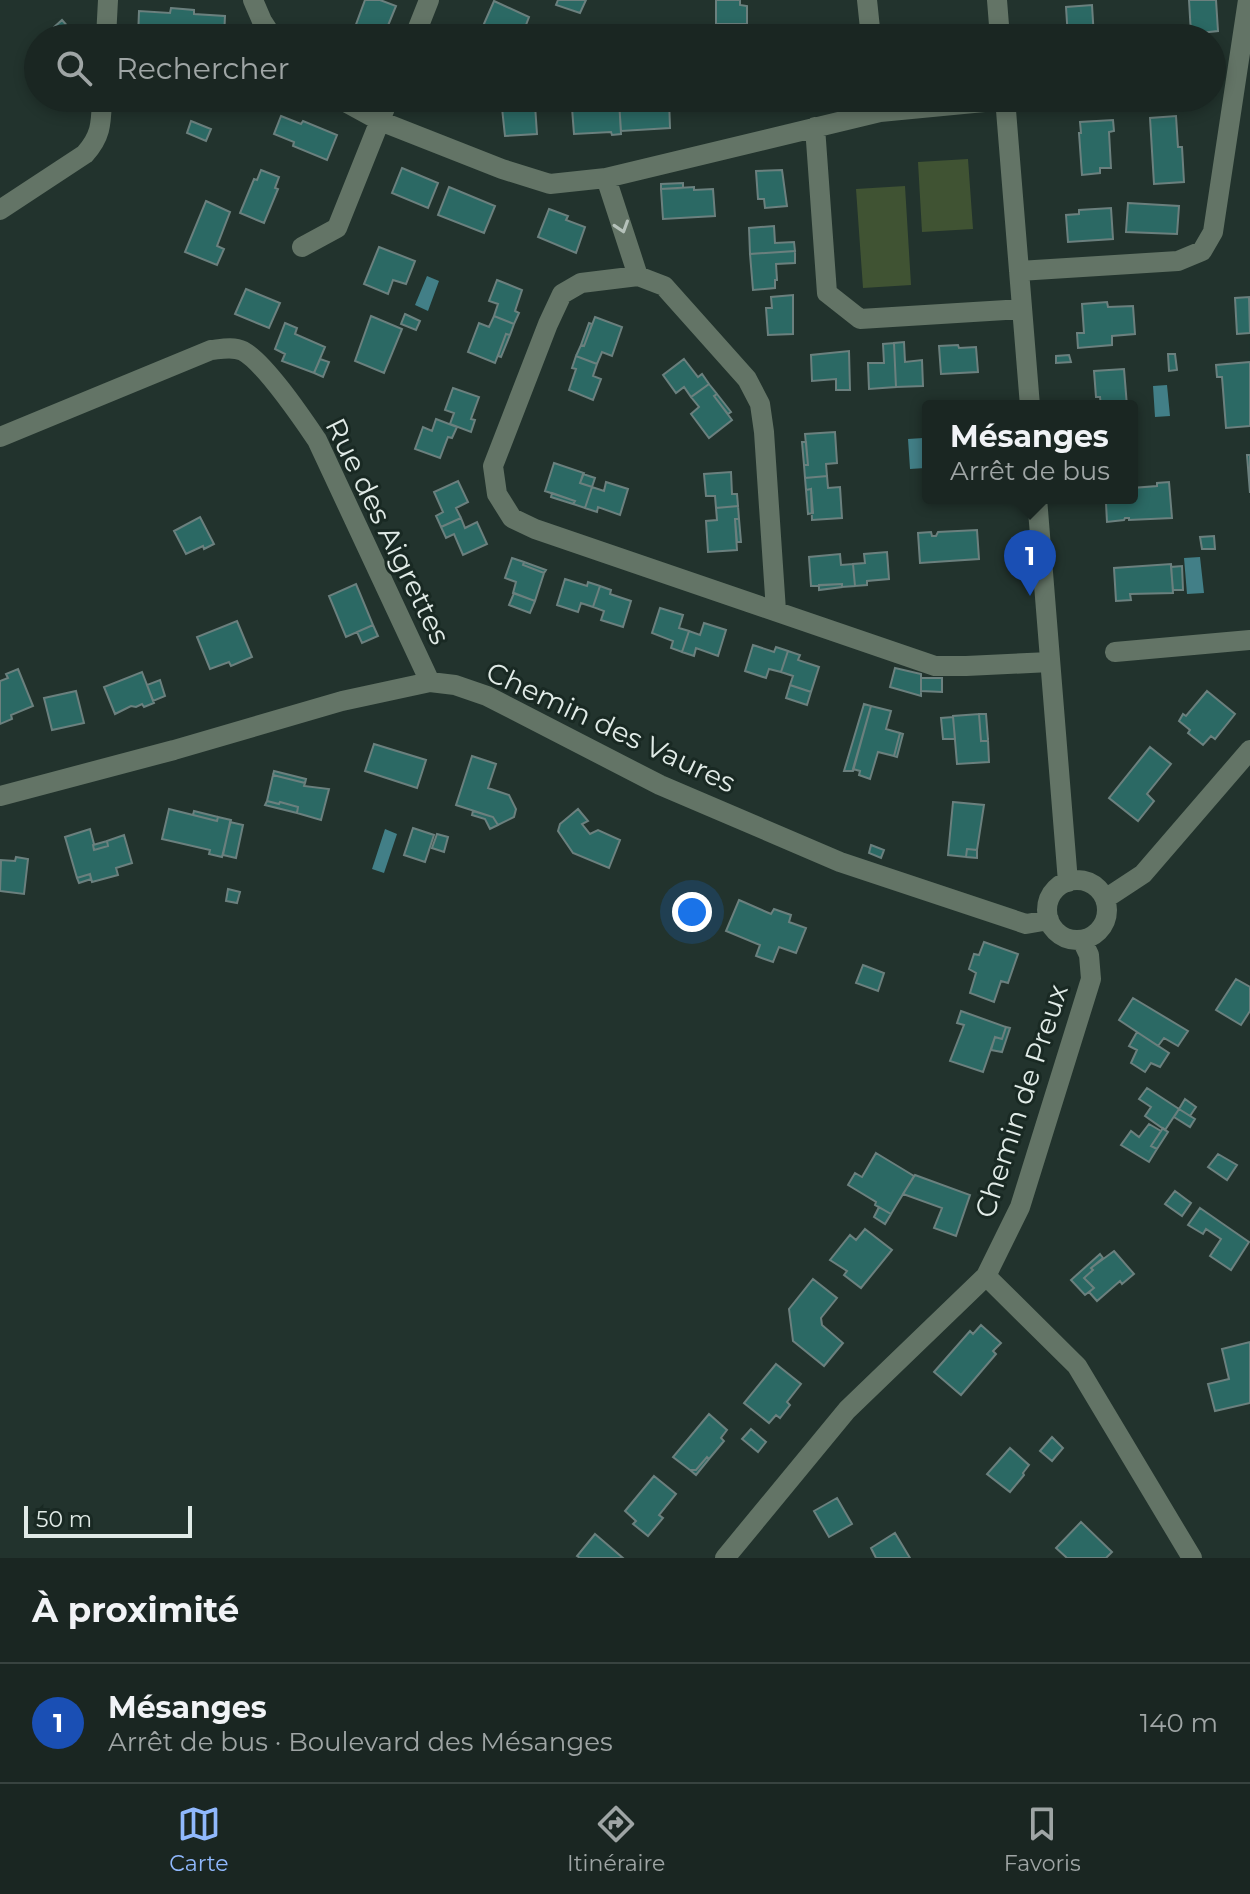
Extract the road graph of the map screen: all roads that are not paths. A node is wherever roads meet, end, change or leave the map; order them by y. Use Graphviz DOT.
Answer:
graph roads {
  1 [pos="108,0"];
  2 [pos="253,0"];
  3 [pos="429,0"];
  4 [pos="867,0"];
  5 [pos="997,0"];
  6 [pos="1248,0"];
  7 [pos="107,24"];
  8 [pos="264,24"];
  9 [pos="420,24"];
  10 [pos="870,24"];
  11 [pos="999,24"];
  12 [pos="102,112"];
  13 [pos="364,112"];
  14 [pos="384,112"];
  15 [pos="859,112"];
  16 [pos="1006,112"];
  17 [pos="380,121"];
  18 [pos="815,127"];
  19 [pos="606,178"];
  20 [pos="0,210"];
  21 [pos="302,247"];
  22 [pos="1019,271"];
  23 [pos="638,276"];
  24 [pos="1022,309"];
  25 [pos="1030,400"];
  26 [pos="0,437"];
  27 [pos="1037,504"];
  28 [pos="776,611"];
  29 [pos="1250,640"];
  30 [pos="1115,652"];
  31 [pos="1050,662"];
  32 [pos="430,682"];
  33 [pos="1250,750"];
  34 [pos="0,796"];
  35 [pos="1068,882"];
  36 [pos="1105,899"];
  37 [pos="1049,920"];
  38 [pos="1082,940"];
  39 [pos="986,1276"];
  40 [pos="725,1558"];
  41 [pos="1192,1558"];
  1 -- 7 [label="street"];
  2 -- 8 [label="street"];
  3 -- 9 [label="street"];
  4 -- 10 [label="street"];
  5 -- 11 [label="street"];
  6 -- 22 [label="street"];
  12 -- 20 [label="street"];
  13 -- 17 [label="street"];
  14 -- 17 [label="street"];
  15 -- 18 [label="street"];
  16 -- 22 [label="street"];
  17 -- 19 [label="street"];
  17 -- 21 [label="street"];
  18 -- 19 [label="street"];
  18 -- 24 [label="street"];
  19 -- 23 [label="street, one-way"];
  22 -- 24 [label="street"];
  23 -- 28 [label="street"];
  23 -- 28 [label="street"];
  24 -- 25 [label="street"];
  26 -- 32 [label="street, Rue des Aigrettes"];
  27 -- 31 [label="street"];
  28 -- 31 [label="street"];
  29 -- 30 [label="street"];
  31 -- 35 [label="street"];
  32 -- 34 [label="street, Chemin des Vaures"];
  32 -- 37 [label="street, Chemin des Vaures"];
  33 -- 36 [label="street"];
  35 -- 36 [label="street"];
  35 -- 37 [label="street"];
  36 -- 38 [label="street"];
  37 -- 38 [label="street"];
  38 -- 39 [label="street, Chemin de Preux"];
  39 -- 40 [label="street, Chemin de Preux"];
  39 -- 41 [label="street"];
}
